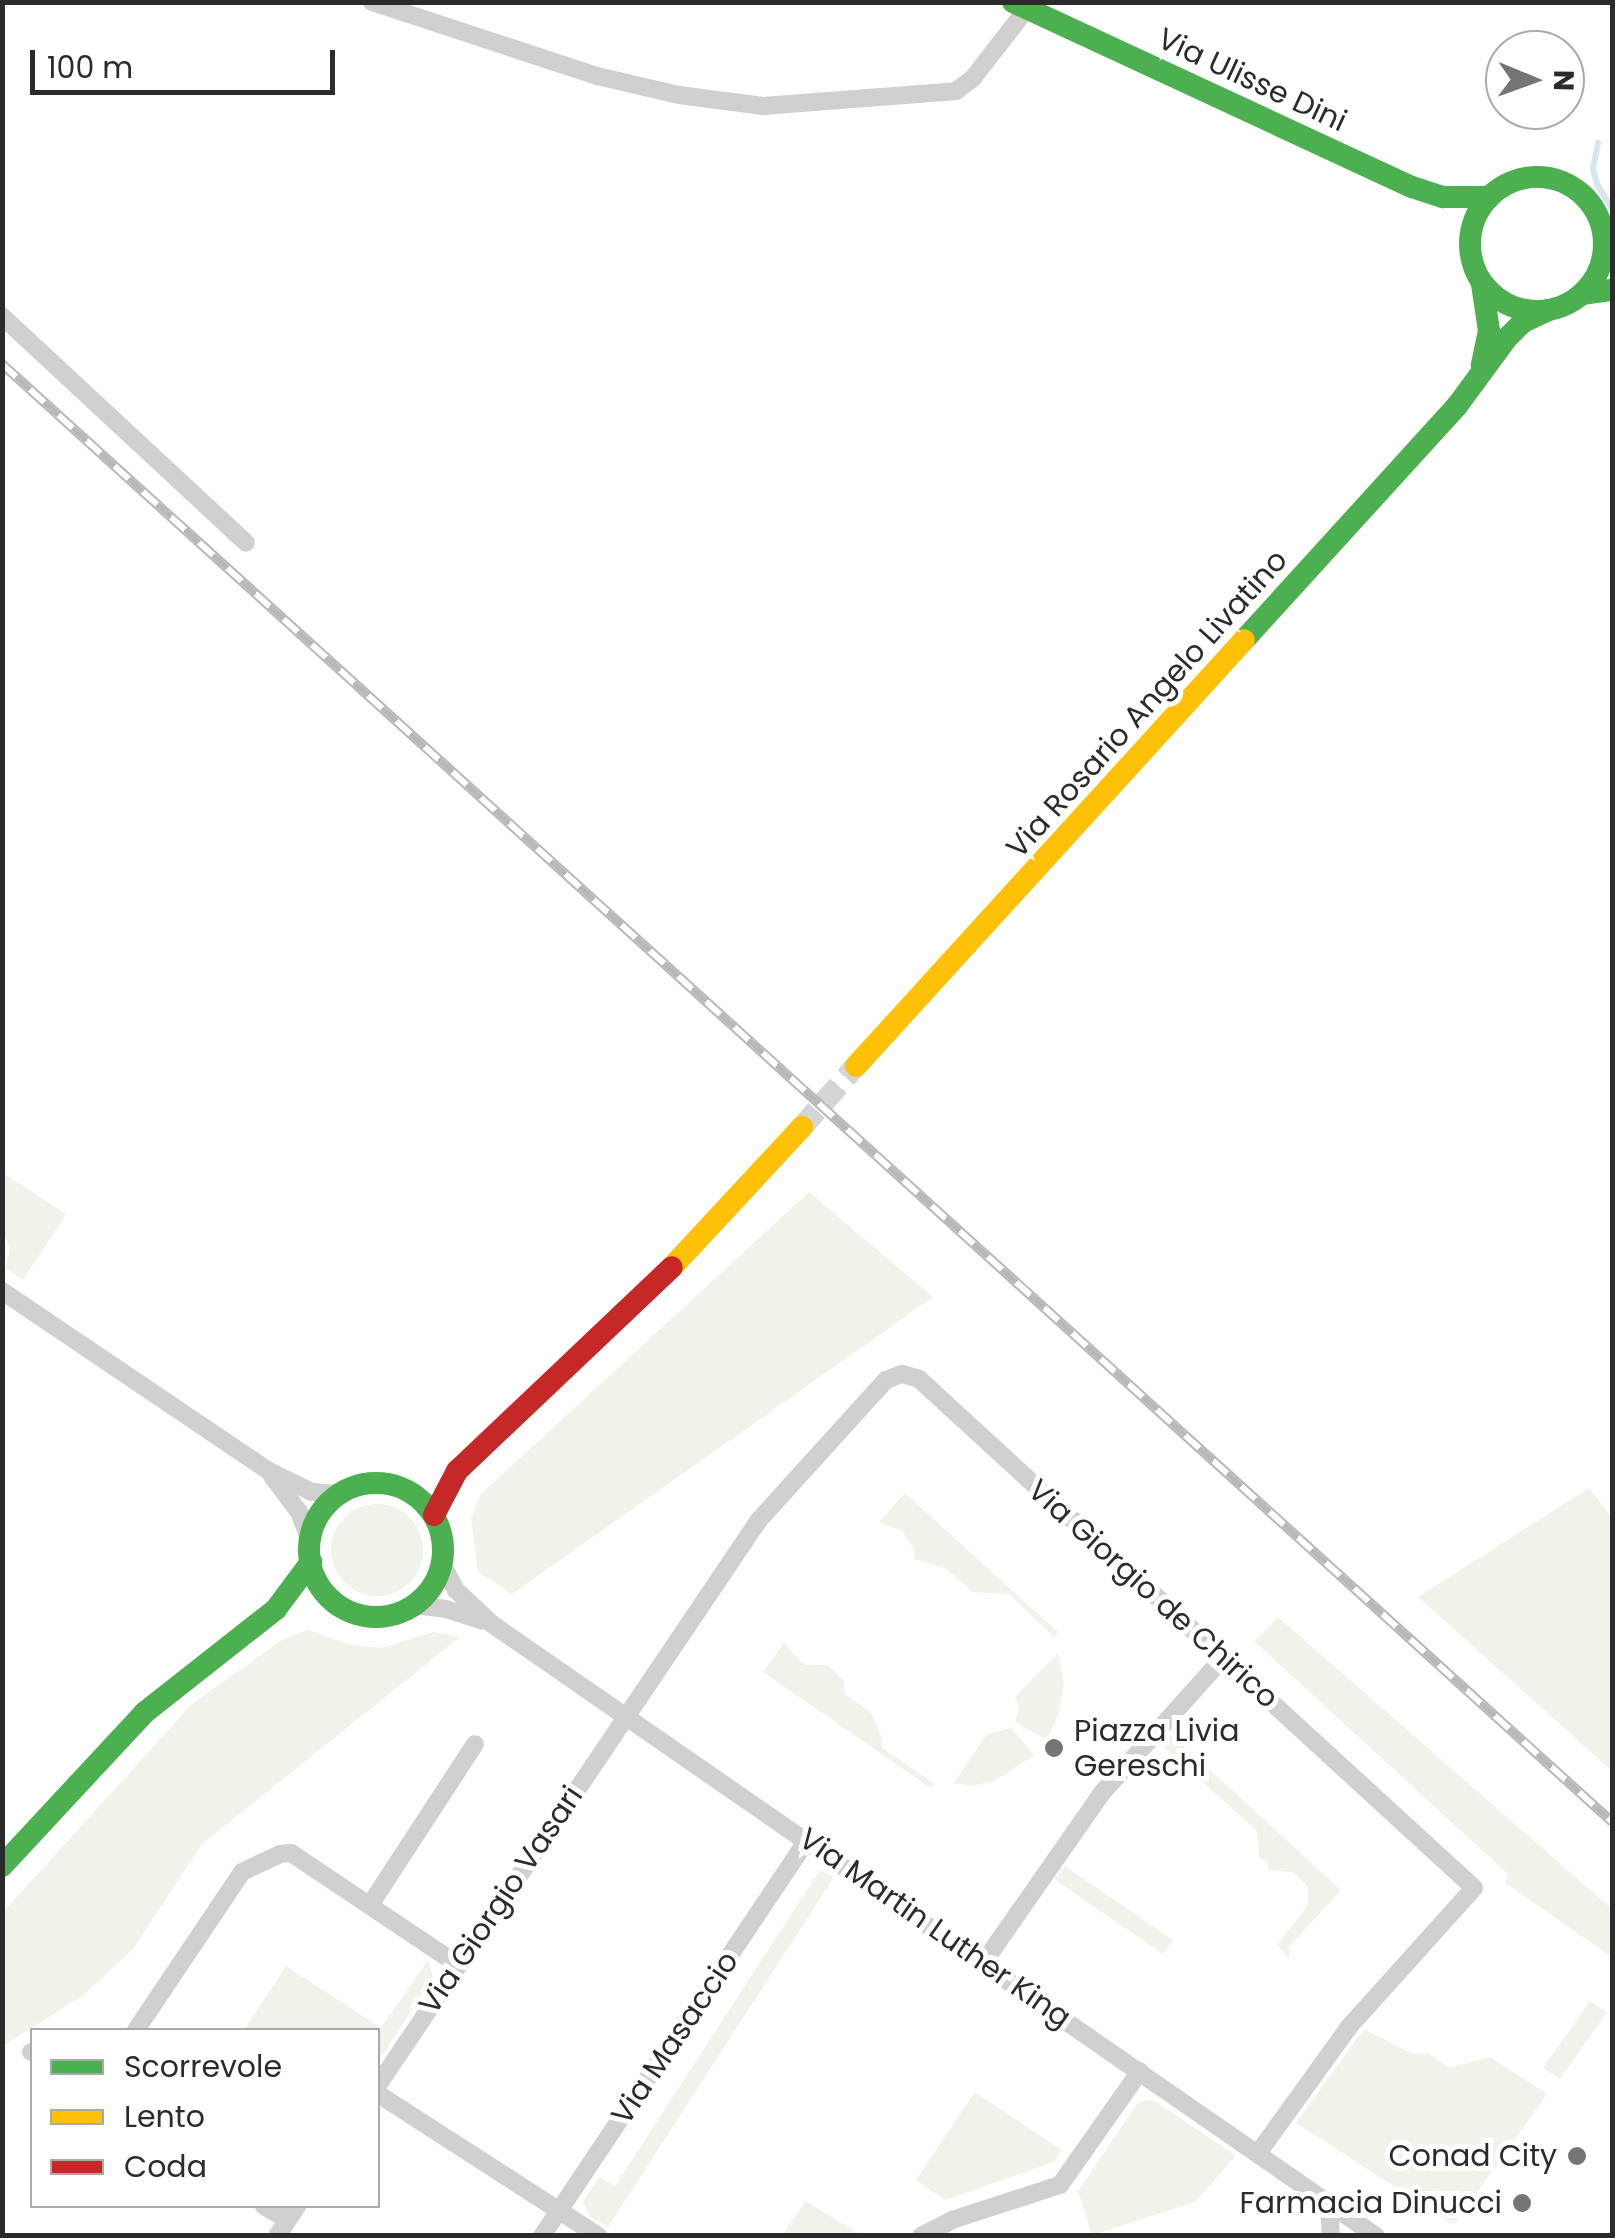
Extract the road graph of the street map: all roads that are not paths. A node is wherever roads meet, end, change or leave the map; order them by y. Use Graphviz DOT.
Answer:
graph roads {
  1 [pos="383,4"];
  2 [pos="1024,5"];
  3 [pos="1412,187"];
  4 [pos="1489,197"];
  5 [pos="1470,238"];
  6 [pos="1604,242"];
  7 [pos="1612,265"];
  8 [pos="1481,283"];
  9 [pos="1612,290"];
  10 [pos="1582,294"];
  11 [pos="1549,310"];
  12 [pos="2,316"];
  13 [pos="1478,378"];
  14 [pos="246,542"];
  15 [pos="856,1066"];
  16 [pos="802,1127"];
  17 [pos="2,1290"];
  18 [pos="458,1471"];
  19 [pos="269,1472"];
  20 [pos="405,1489"];
  21 [pos="339,1494"];
  22 [pos="434,1515"];
  23 [pos="311,1551"];
  24 [pos="442,1564"];
  25 [pos="336,1603"];
  26 [pos="414,1605"];
  27 [pos="276,1609"];
  28 [pos="492,1624"];
  29 [pos="1223,1658"];
  30 [pos="626,1714"];
  31 [pos="475,1744"];
  32 [pos="807,1840"];
  33 [pos="2,1866"];
  34 [pos="370,1905"];
  35 [pos="984,1962"];
  36 [pos="458,1965"];
  37 [pos="137,2028"];
  38 [pos="1140,2070"];
  39 [pos="380,2082"];
  40 [pos="380,2095"];
  41 [pos="1258,2152"];
  42 [pos="1329,2202"];
  43 [pos="558,2212"];
  44 [pos="1372,2233"];
  45 [pos="542,2236"];
  46 [pos="598,2236"];
  47 [pos="921,2236"];
  48 [pos="1333,2236"];
  1 -- 2 [label="street"];
  2 -- 3 [label="street, Via Ulisse Dini"];
  3 -- 4 [label="street"];
  3 -- 5 [label="street"];
  4 -- 5 [label="street"];
  4 -- 6 [label="street"];
  5 -- 8 [label="street"];
  6 -- 7 [label="street"];
  6 -- 10 [label="street"];
  8 -- 11 [label="street"];
  8 -- 13 [label="street"];
  9 -- 10 [label="street"];
  10 -- 11 [label="street"];
  11 -- 13 [label="street, Via Rosario Angelo Livatino"];
  12 -- 14 [label="street"];
  13 -- 15 [label="street, Via Rosario Angelo Livatino"];
  16 -- 18 [label="street"];
  17 -- 19 [label="street"];
  18 -- 20 [label="street"];
  18 -- 22 [label="street"];
  19 -- 21 [label="street"];
  19 -- 23 [label="street"];
  20 -- 21 [label="street"];
  20 -- 22 [label="street"];
  21 -- 23 [label="street"];
  22 -- 24 [label="street"];
  23 -- 25 [label="street"];
  23 -- 27 [label="street"];
  24 -- 26 [label="street"];
  24 -- 28 [label="street"];
  25 -- 26 [label="street"];
  25 -- 27 [label="street"];
  26 -- 28 [label="street"];
  27 -- 33 [label="street"];
  28 -- 30 [label="street, Via Martin Luther King"];
  29 -- 30 [label="street, Via Giorgio de Chirico"];
  29 -- 35 [label="street"];
  29 -- 41 [label="street, Via Giorgio de Chirico"];
  30 -- 32 [label="street, Via Martin Luther King"];
  30 -- 36 [label="street, Via Giorgio Vasari"];
  31 -- 34 [label="street"];
  32 -- 35 [label="street, Via Martin Luther King"];
  32 -- 43 [label="street, Via Masaccio"];
  34 -- 36 [label="street"];
  34 -- 37 [label="street"];
  35 -- 38 [label="street, Via Martin Luther King"];
  36 -- 39 [label="street, Via Giorgio Vasari"];
  38 -- 41 [label="street, Via Martin Luther King"];
  38 -- 47 [label="street"];
  40 -- 43 [label="street"];
  41 -- 42 [label="street, Via Martin Luther King"];
  42 -- 44 [label="street, Via Martin Luther King"];
  42 -- 48 [label="street"];
  43 -- 45 [label="street, Via Masaccio"];
  43 -- 46 [label="street"];
  44 -- 48 [label="street"];
}
